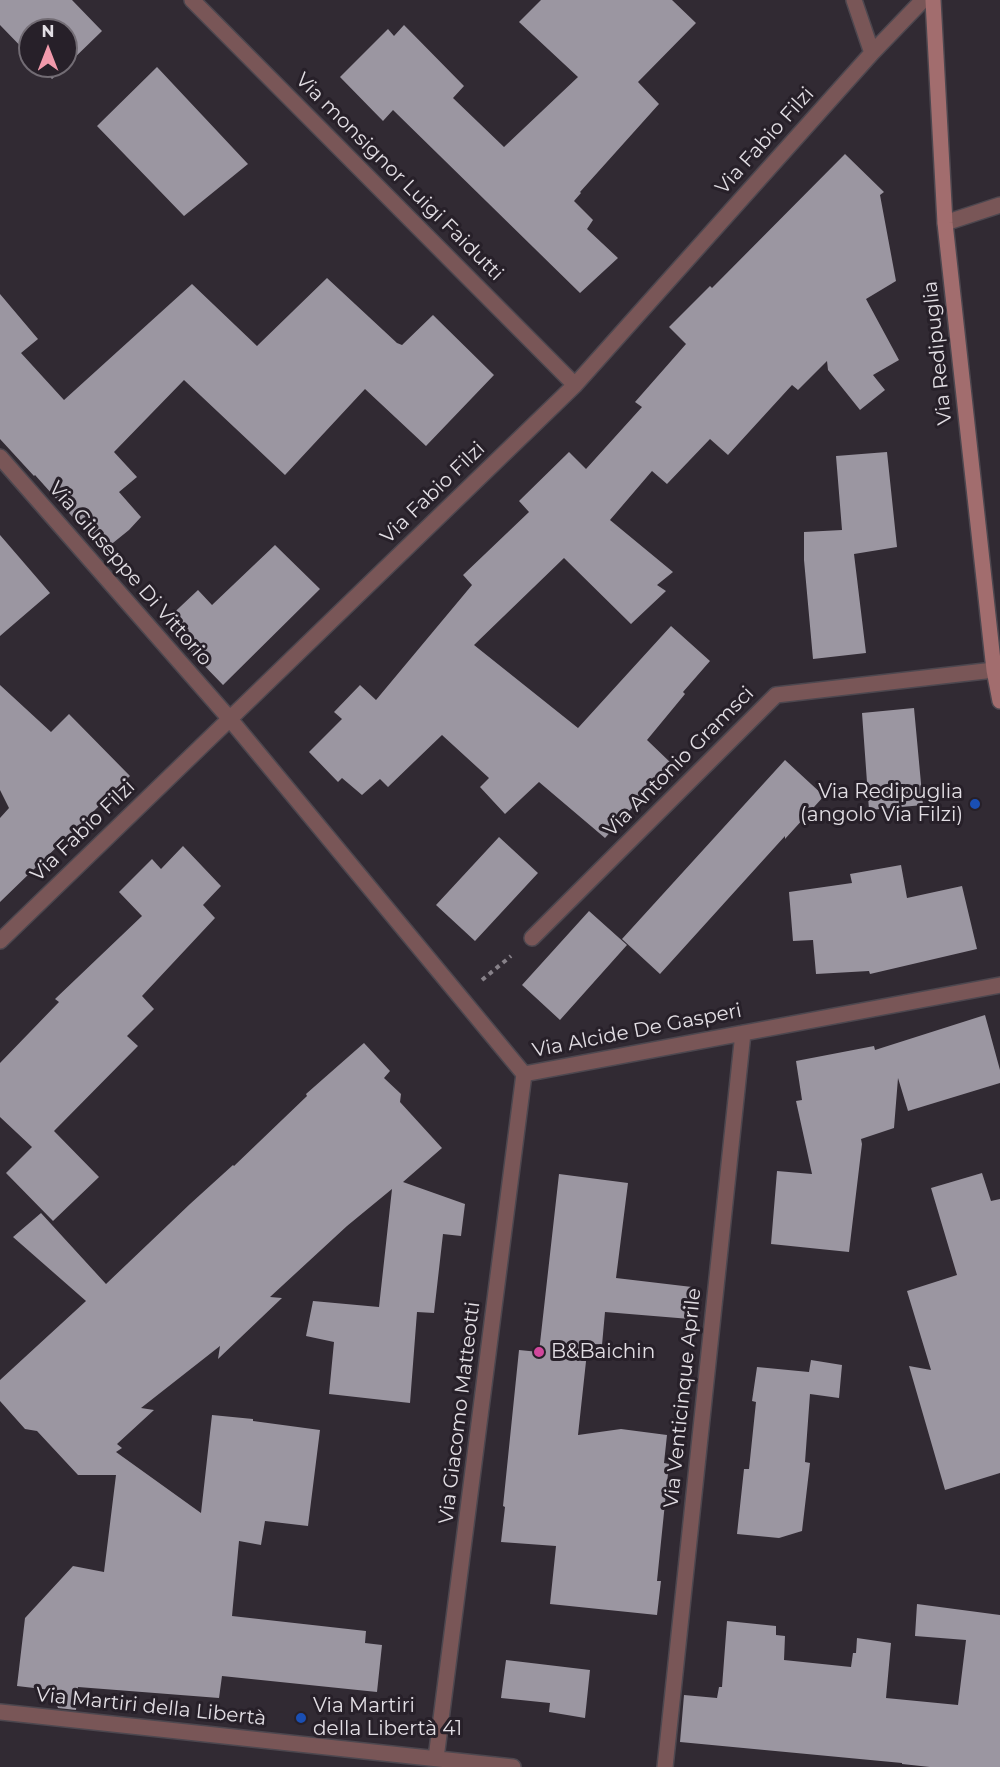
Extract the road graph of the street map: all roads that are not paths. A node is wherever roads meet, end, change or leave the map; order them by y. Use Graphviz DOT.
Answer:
graph roads {
  1 [pos="192,0"];
  2 [pos="854,0"];
  3 [pos="923,0"];
  4 [pos="933,0"];
  5 [pos="872,53"];
  6 [pos="1000,205"];
  7 [pos="945,223"];
  8 [pos="575,385"];
  9 [pos="0,457"];
  10 [pos="994,670"];
  11 [pos="1000,701"];
  12 [pos="229,718"];
  13 [pos="532,938"];
  14 [pos="0,941"];
  15 [pos="1000,985"];
  16 [pos="743,1033"];
  17 [pos="524,1074"];
  18 [pos="0,1712"];
  19 [pos="436,1758"];
  20 [pos="513,1767"];
  21 [pos="665,1767"];
  1 -- 8 [label="street, Via monsignor Luigi Faidutti"];
  2 -- 5 [label="street"];
  3 -- 5 [label="street, Via Fabio Filzi"];
  4 -- 7 [label="street, Via Redipuglia"];
  5 -- 8 [label="street, Via Fabio Filzi"];
  6 -- 7 [label="street"];
  7 -- 10 [label="street, Via Redipuglia"];
  8 -- 12 [label="street, Via Fabio Filzi"];
  9 -- 12 [label="street, Via Giuseppe Di Vittorio"];
  10 -- 11 [label="street, Via Redipuglia"];
  10 -- 13 [label="street, Via Antonio Gramsci"];
  12 -- 14 [label="street, Via Fabio Filzi"];
  12 -- 17 [label="street, Via Alcide De Gasperi"];
  15 -- 16 [label="street, Via Alcide De Gasperi"];
  16 -- 17 [label="street, Via Alcide De Gasperi"];
  16 -- 21 [label="street, Via Venticinque Aprile"];
  17 -- 19 [label="street, Via Giacomo Matteotti"];
  18 -- 19 [label="street, Via Martiri della Libertà"];
  19 -- 20 [label="street, Via Martiri della Libertà"];
}
